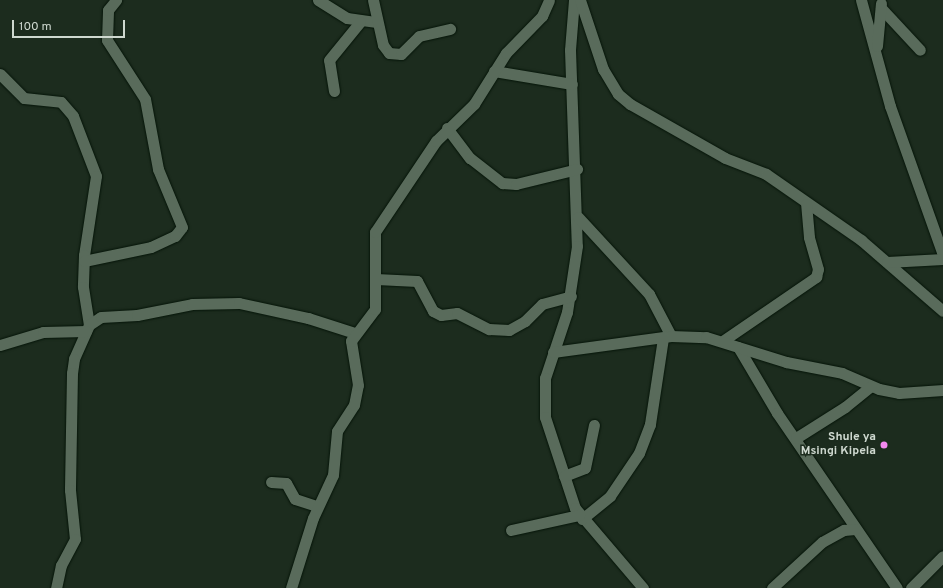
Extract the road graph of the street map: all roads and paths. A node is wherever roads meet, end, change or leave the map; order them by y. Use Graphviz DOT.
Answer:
graph roads {
  1 [pos="116,0"];
  2 [pos="318,0"];
  3 [pos="373,0"];
  4 [pos="549,0"];
  5 [pos="574,0"];
  6 [pos="580,0"];
  7 [pos="861,0"];
  8 [pos="879,3"];
  9 [pos="360,22"];
  10 [pos="377,22"];
  11 [pos="450,30"];
  12 [pos="877,48"];
  13 [pos="920,50"];
  14 [pos="494,70"];
  15 [pos="2,80"];
  16 [pos="572,84"];
  17 [pos="334,91"];
  18 [pos="448,128"];
  19 [pos="577,169"];
  20 [pos="806,204"];
  21 [pos="578,217"];
  22 [pos="943,255"];
  23 [pos="943,259"];
  24 [pos="84,261"];
  25 [pos="887,262"];
  26 [pos="376,279"];
  27 [pos="571,296"];
  28 [pos="943,311"];
  29 [pos="87,328"];
  30 [pos="355,333"];
  31 [pos="667,337"];
  32 [pos="724,340"];
  33 [pos="0,345"];
  34 [pos="738,347"];
  35 [pos="553,352"];
  36 [pos="871,386"];
  37 [pos="943,390"];
  38 [pos="594,426"];
  39 [pos="796,438"];
  40 [pos="564,476"];
  41 [pos="271,482"];
  42 [pos="317,506"];
  43 [pos="580,517"];
  44 [pos="855,529"];
  45 [pos="511,530"];
  46 [pos="943,556"];
  47 [pos="56,588"];
  48 [pos="291,588"];
  49 [pos="643,588"];
  50 [pos="772,588"];
  51 [pos="897,588"];
  52 [pos="912,588"];
  1 -- 24 [label="street"];
  2 -- 9 [label="street"];
  3 -- 10 [label="street"];
  4 -- 14 [label="street"];
  5 -- 16 [label="street"];
  6 -- 20 [label="street"];
  7 -- 12 [label="street"];
  8 -- 12 [label="street"];
  8 -- 13 [label="street"];
  9 -- 10 [label="street"];
  9 -- 17 [label="street"];
  10 -- 11 [label="street"];
  12 -- 22 [label="street"];
  14 -- 16 [label="street"];
  14 -- 18 [label="street"];
  15 -- 24 [label="street"];
  16 -- 19 [label="street"];
  18 -- 19 [label="street"];
  18 -- 26 [label="street"];
  19 -- 21 [label="street"];
  20 -- 25 [label="street"];
  20 -- 32 [label="street"];
  21 -- 27 [label="street"];
  21 -- 31 [label="street"];
  23 -- 25 [label="street"];
  24 -- 29 [label="street"];
  25 -- 28 [label="street"];
  26 -- 27 [label="street"];
  26 -- 30 [label="street"];
  27 -- 35 [label="street"];
  29 -- 30 [label="street"];
  29 -- 33 [label="street"];
  29 -- 47 [label="street"];
  30 -- 42 [label="street"];
  31 -- 32 [label="street"];
  31 -- 35 [label="street"];
  31 -- 43 [label="street"];
  32 -- 34 [label="street"];
  34 -- 36 [label="street"];
  34 -- 39 [label="street"];
  35 -- 40 [label="street"];
  36 -- 37 [label="street"];
  36 -- 39 [label="street"];
  38 -- 40 [label="street"];
  39 -- 44 [label="street"];
  40 -- 43 [label="street"];
  41 -- 42 [label="street"];
  42 -- 48 [label="street"];
  43 -- 45 [label="street"];
  43 -- 49 [label="street"];
  44 -- 50 [label="street"];
  44 -- 51 [label="street"];
  46 -- 52 [label="street"];
}
